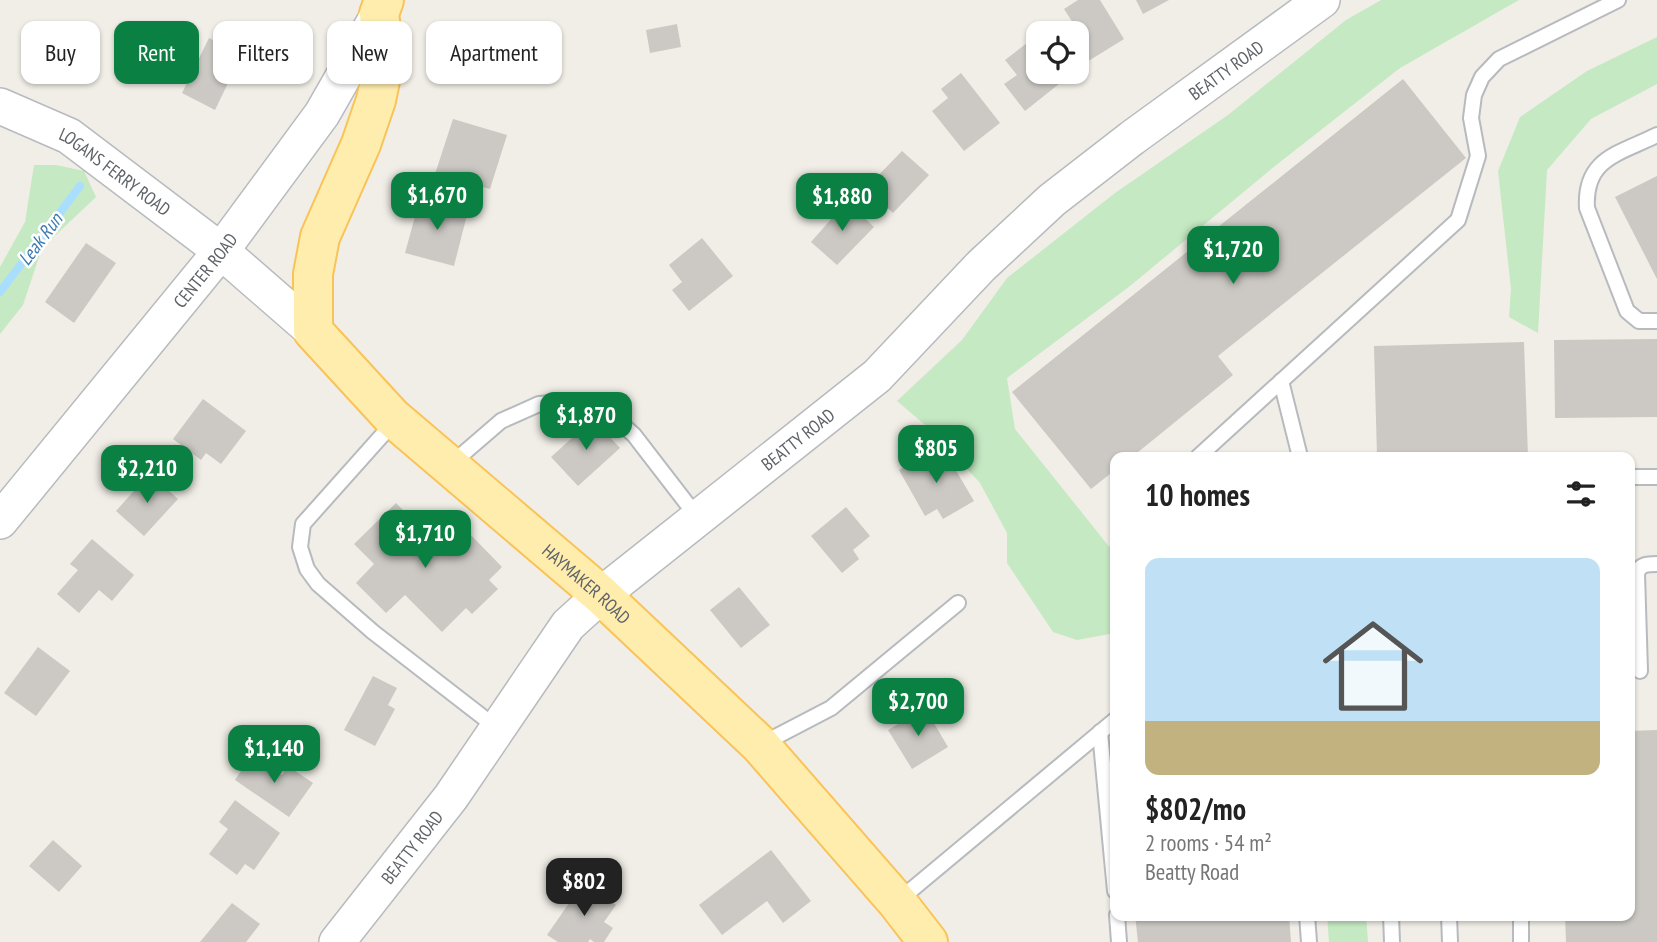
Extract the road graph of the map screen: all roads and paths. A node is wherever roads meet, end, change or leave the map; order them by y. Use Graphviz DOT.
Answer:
graph roads {
  1 [pos="1322,0"];
  2 [pos="1618,0"];
  3 [pos="382,7"];
  4 [pos="0,106"];
  5 [pos="1657,135"];
  6 [pos="221,251"];
  7 [pos="1657,321"];
  8 [pos="313,331"];
  9 [pos="1281,381"];
  10 [pos="396,420"];
  11 [pos="1203,452"];
  12 [pos="1299,452"];
  13 [pos="449,466"];
  14 [pos="1635,477"];
  15 [pos="1657,477"];
  16 [pos="698,519"];
  17 [pos="0,521"];
  18 [pos="1657,564"];
  19 [pos="601,595"];
  20 [pos="958,603"];
  21 [pos="1640,671"];
  22 [pos="1110,723"];
  23 [pos="498,729"];
  24 [pos="1100,732"];
  25 [pos="760,745"];
  26 [pos="1110,838"];
  27 [pos="897,902"];
  28 [pos="1117,921"];
  29 [pos="1307,921"];
  30 [pos="1391,921"];
  31 [pos="1449,921"];
  32 [pos="1521,921"];
  33 [pos="337,942"];
  34 [pos="928,942"];
  35 [pos="1119,942"];
  36 [pos="1309,942"];
  37 [pos="1392,942"];
  38 [pos="1450,942"];
  39 [pos="1521,942"];
  1 -- 16 [label="street, BEATTY ROAD"];
  2 -- 9 [label="lane"];
  3 -- 6 [label="street, CENTER ROAD"];
  3 -- 8 [label="main road"];
  4 -- 6 [label="street, LOGANS FERRY ROAD"];
  5 -- 7 [label="lane"];
  6 -- 8 [label="street, HAYMAKER ROAD"];
  6 -- 17 [label="street, CENTER ROAD"];
  8 -- 10 [label="main road, HAYMAKER ROAD"];
  9 -- 11 [label="lane"];
  9 -- 12 [label="lane"];
  10 -- 13 [label="main road, HAYMAKER ROAD"];
  10 -- 23 [label="lane"];
  13 -- 16 [label="lane"];
  13 -- 19 [label="main road, HAYMAKER ROAD"];
  14 -- 15 [label="lane"];
  16 -- 19 [label="street, BEATTY ROAD"];
  18 -- 21 [label="lane"];
  19 -- 23 [label="street, BEATTY ROAD"];
  19 -- 25 [label="main road, HAYMAKER ROAD"];
  20 -- 25 [label="lane"];
  22 -- 24 [label="lane"];
  23 -- 33 [label="street, BEATTY ROAD"];
  24 -- 26 [label="lane"];
  24 -- 27 [label="lane"];
  25 -- 27 [label="main road, HAYMAKER ROAD"];
  27 -- 34 [label="main road, HAYMAKER ROAD"];
  28 -- 35 [label="lane"];
  29 -- 36 [label="lane"];
  30 -- 37 [label="lane"];
  31 -- 38 [label="lane"];
  32 -- 39 [label="lane"];
}
